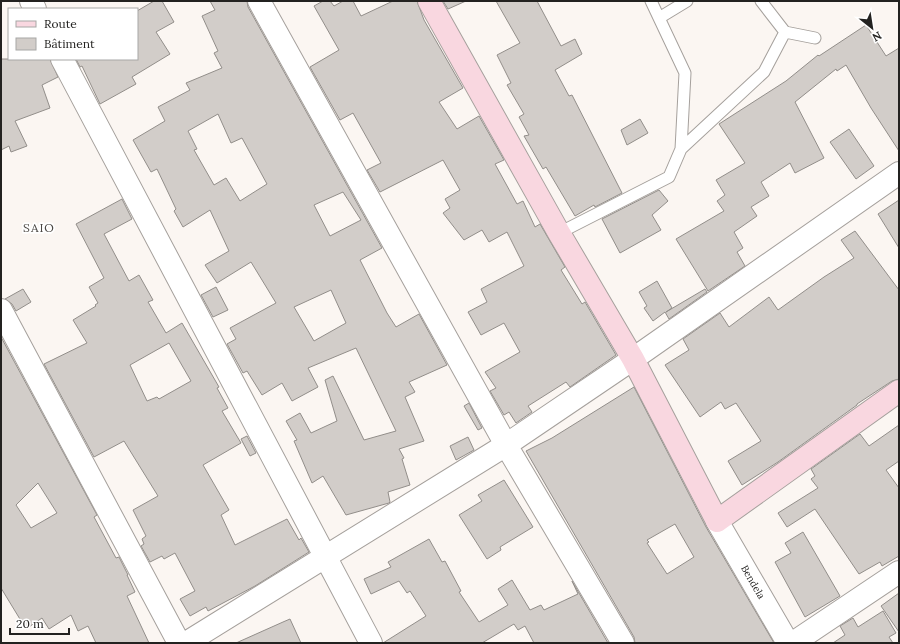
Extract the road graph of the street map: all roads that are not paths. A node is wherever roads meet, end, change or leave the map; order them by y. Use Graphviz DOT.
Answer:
graph roads {
  1 [pos="259,1"];
  2 [pos="429,1"];
  3 [pos="651,1"];
  4 [pos="687,1"];
  5 [pos="761,1"];
  6 [pos="659,18"];
  7 [pos="785,32"];
  8 [pos="815,38"];
  9 [pos="63,60"];
  10 [pos="681,150"];
  11 [pos="899,173"];
  12 [pos="559,233"];
  13 [pos="1,310"];
  14 [pos="633,359"];
  15 [pos="899,391"];
  16 [pos="506,445"];
  17 [pos="717,521"];
  18 [pos="326,556"];
  19 [pos="899,572"];
  20 [pos="179,643"];
  21 [pos="186,643"];
  22 [pos="371,643"];
  23 [pos="623,643"];
  24 [pos="788,643"];
  25 [pos="793,643"];
  1 -- 16 [label="street"];
  2 -- 12 [label="street"];
  3 -- 6 [label="lane"];
  4 -- 6 [label="lane"];
  5 -- 7 [label="lane"];
  6 -- 10 [label="lane"];
  7 -- 8 [label="lane"];
  7 -- 10 [label="lane"];
  9 -- 18 [label="street"];
  10 -- 12 [label="lane"];
  11 -- 14 [label="street"];
  12 -- 14 [label="street"];
  13 -- 20 [label="street"];
  14 -- 16 [label="street"];
  14 -- 17 [label="street"];
  15 -- 17 [label="street"];
  16 -- 18 [label="street"];
  16 -- 23 [label="street"];
  17 -- 24 [label="street, Bendela"];
  18 -- 21 [label="street"];
  18 -- 22 [label="street"];
  19 -- 25 [label="street"];
}
